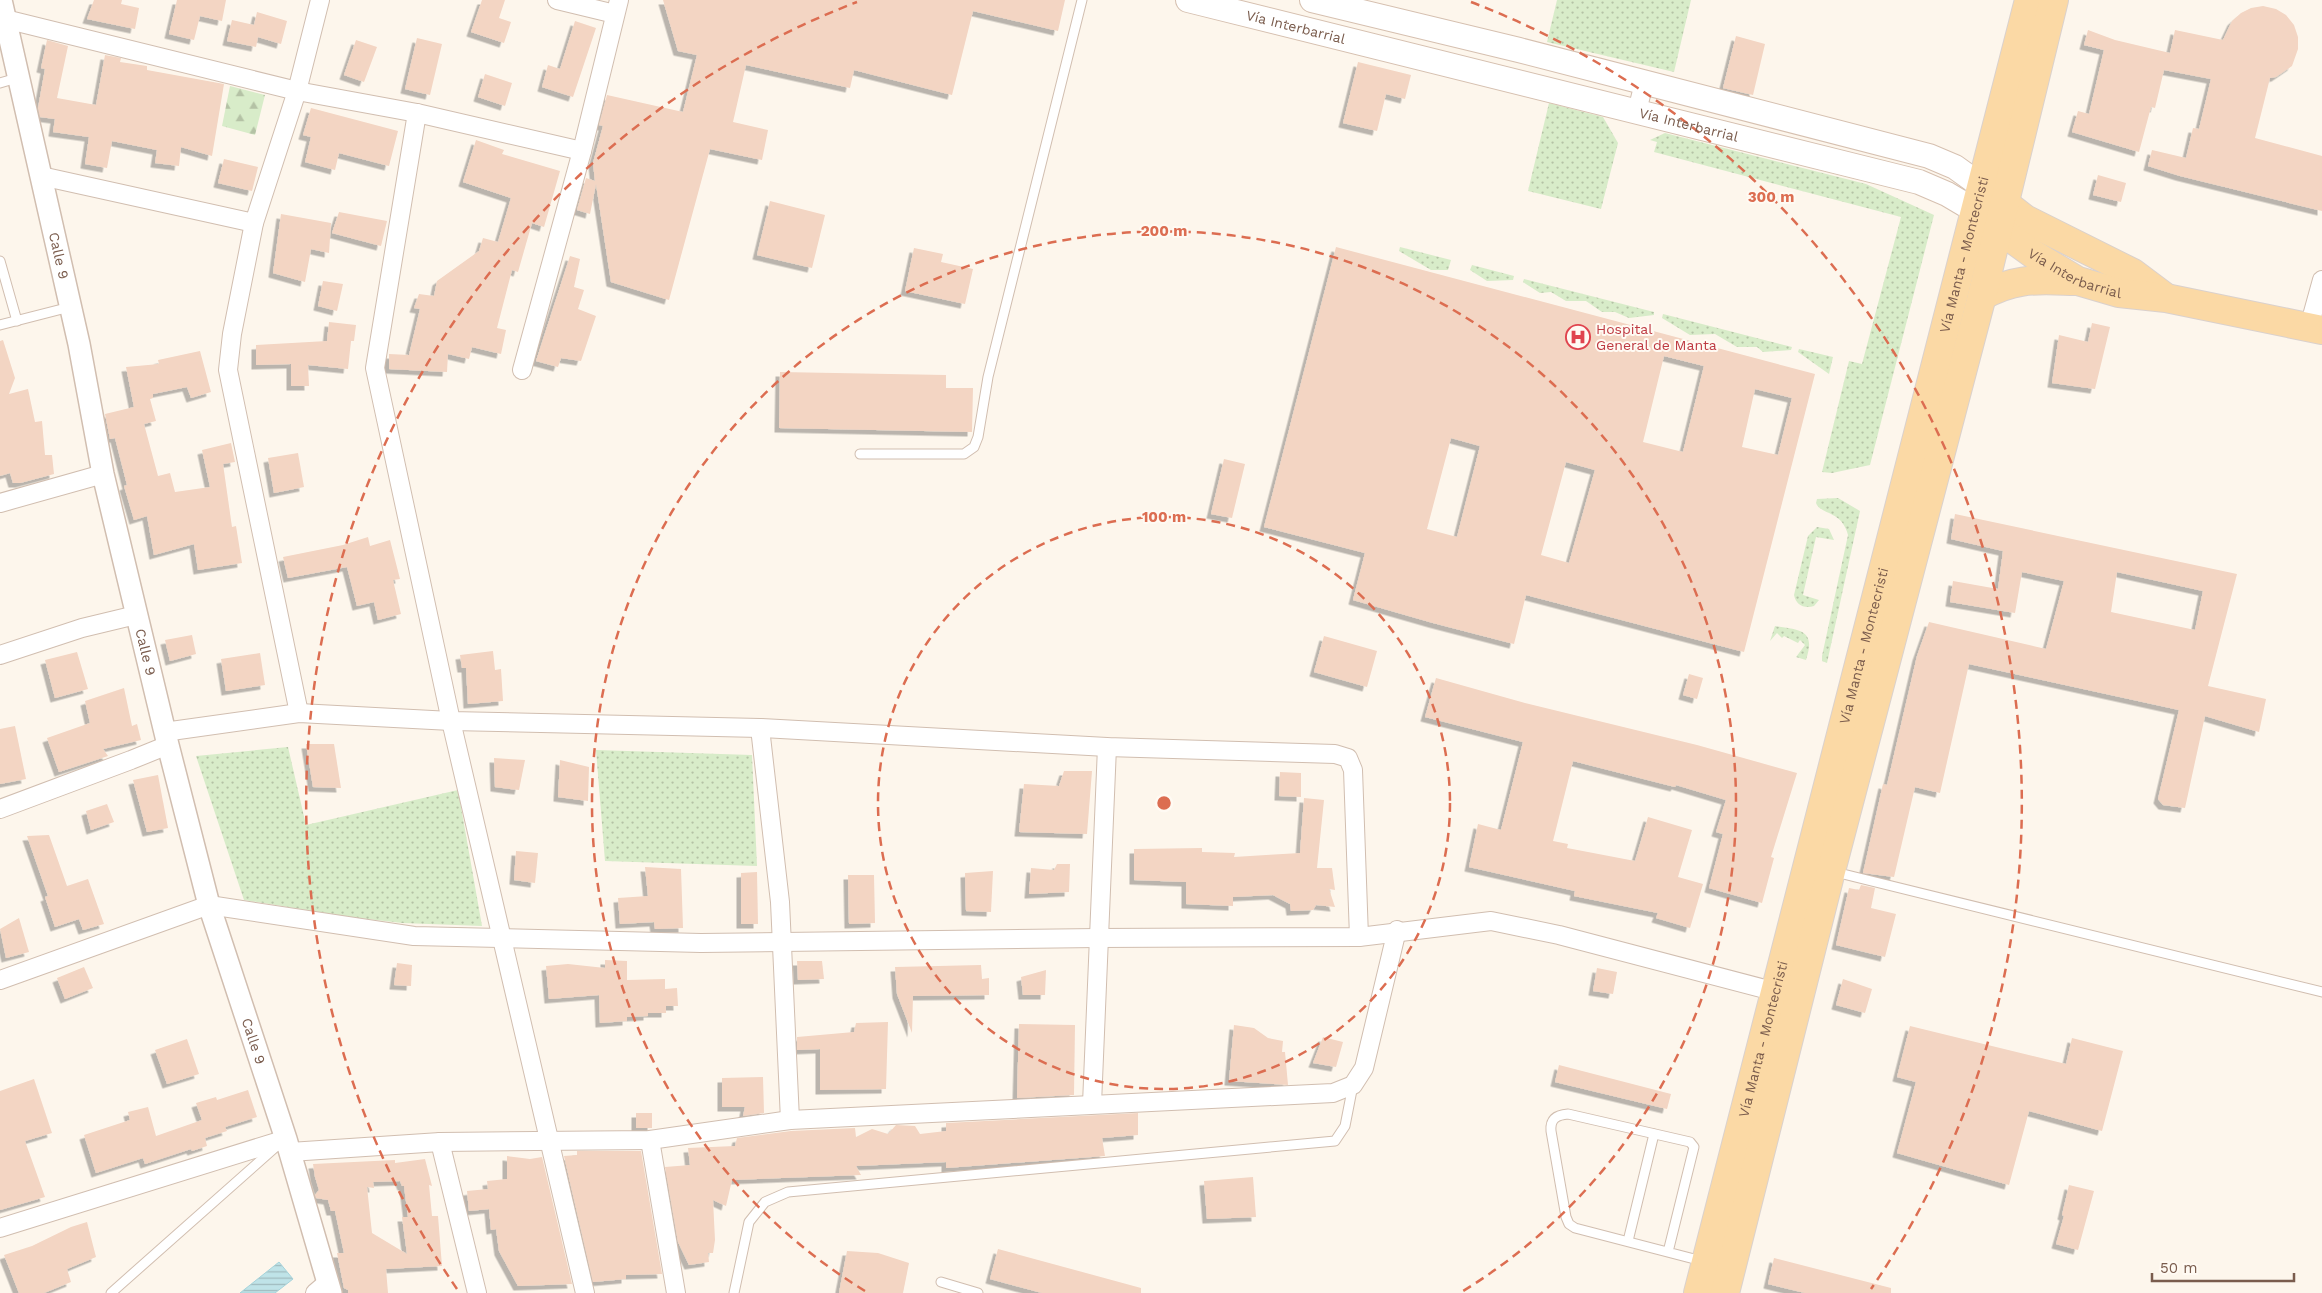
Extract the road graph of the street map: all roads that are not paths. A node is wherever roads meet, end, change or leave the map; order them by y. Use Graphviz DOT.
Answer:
graph roads {
  1 [pos="320,0"];
  2 [pos="557,0"];
  3 [pos="1082,0"];
  4 [pos="1188,0"];
  5 [pos="1312,0"];
  6 [pos="2029,0"];
  7 [pos="2054,0"];
  8 [pos="617,7"];
  9 [pos="3,9"];
  10 [pos="8,81"];
  11 [pos="1644,83"];
  12 [pos="297,91"];
  13 [pos="1637,111"];
  14 [pos="417,113"];
  15 [pos="582,151"];
  16 [pos="41,176"];
  17 [pos="1977,197"];
  18 [pos="2005,204"];
  19 [pos="254,223"];
  20 [pos="1998,230"];
  21 [pos="0,261"];
  22 [pos="2322,280"];
  23 [pos="2078,281"];
  24 [pos="1982,296"];
  25 [pos="2166,298"];
  26 [pos="70,307"];
  27 [pos="17,321"];
  28 [pos="0,325"];
  29 [pos="2316,329"];
  30 [pos="522,370"];
  31 [pos="860,454"];
  32 [pos="102,474"];
  33 [pos="0,503"];
  34 [pos="136,615"];
  35 [pos="0,656"];
  36 [pos="299,713"];
  37 [pos="451,721"];
  38 [pos="760,728"];
  39 [pos="166,738"];
  40 [pos="1106,748"];
  41 [pos="0,809"];
  42 [pos="1819,867"];
  43 [pos="209,905"];
  44 [pos="1397,930"];
  45 [pos="1359,937"];
  46 [pos="502,938"];
  47 [pos="1097,938"];
  48 [pos="781,942"];
  49 [pos="0,980"];
  50 [pos="2322,992"];
  51 [pos="1787,995"];
  52 [pos="1353,1085"];
  53 [pos="1092,1104"];
  54 [pos="790,1120"];
  55 [pos="1654,1134"];
  56 [pos="549,1140"];
  57 [pos="650,1140"];
  58 [pos="440,1142"];
  59 [pos="288,1146"];
  60 [pos="0,1228"];
  61 [pos="1628,1241"];
  62 [pos="1668,1252"];
  63 [pos="1706,1262"];
  64 [pos="941,1282"];
  65 [pos="325,1289"];
  66 [pos="111,1293"];
  67 [pos="477,1293"];
  68 [pos="585,1293"];
  69 [pos="676,1293"];
  70 [pos="734,1293"];
  71 [pos="978,1293"];
  72 [pos="1698,1293"];
  73 [pos="1725,1293"];
  1 -- 12 [label="street"];
  2 -- 8 [label="street"];
  3 -- 31 [label="lane"];
  4 -- 13 [label="main road, Vía Interbarrial"];
  5 -- 11 [label="main road, Vía Interbarrial"];
  6 -- 17 [label="main road, Vía Manta - Montecristi"];
  7 -- 18 [label="main road, Vía Manta - Montecristi"];
  8 -- 15 [label="street"];
  9 -- 10 [label="street, Calle 9"];
  9 -- 12 [label="street"];
  10 -- 16 [label="street, Calle 9"];
  11 -- 13 [label="street"];
  11 -- 17 [label="main road, Vía Interbarrial"];
  12 -- 14 [label="street"];
  12 -- 19 [label="street"];
  13 -- 17 [label="main road, Vía Interbarrial"];
  14 -- 15 [label="street"];
  14 -- 37 [label="street"];
  15 -- 30 [label="street"];
  16 -- 19 [label="street"];
  16 -- 26 [label="street, Calle 9"];
  17 -- 18 [label="main road, Vía Interbarrial"];
  17 -- 20 [label="main road, Vía Interbarrial"];
  17 -- 42 [label="main road, Vía Manta - Montecristi"];
  18 -- 20 [label="main road, Vía Manta - Montecristi"];
  18 -- 25 [label="main road, Vía Interbarrial"];
  19 -- 36 [label="street"];
  20 -- 23 [label="main road, Vía Interbarrial"];
  20 -- 24 [label="main road, Vía Manta - Montecristi"];
  21 -- 27 [label="lane"];
  22 -- 29 [label="street"];
  23 -- 24 [label="main road"];
  23 -- 25 [label="main road, Vía Interbarrial"];
  24 -- 42 [label="main road, Vía Manta - Montecristi"];
  25 -- 29 [label="main road, Vía Interbarrial"];
  26 -- 27 [label="lane"];
  26 -- 32 [label="street, Calle 9"];
  27 -- 28 [label="lane"];
  32 -- 33 [label="street"];
  32 -- 34 [label="street, Calle 9"];
  34 -- 35 [label="street"];
  34 -- 39 [label="street, Calle 9"];
  36 -- 37 [label="street"];
  36 -- 39 [label="street"];
  37 -- 38 [label="street"];
  37 -- 46 [label="street"];
  38 -- 40 [label="street"];
  38 -- 48 [label="street"];
  39 -- 41 [label="street"];
  39 -- 43 [label="street, Calle 9"];
  40 -- 45 [label="street"];
  40 -- 47 [label="street"];
  42 -- 50 [label="lane"];
  42 -- 51 [label="main road, Vía Manta - Montecristi"];
  43 -- 46 [label="street"];
  43 -- 49 [label="street"];
  43 -- 59 [label="street, Calle 9"];
  44 -- 45 [label="street"];
  44 -- 51 [label="street"];
  44 -- 52 [label="street"];
  45 -- 47 [label="street"];
  46 -- 48 [label="street"];
  46 -- 56 [label="street"];
  47 -- 48 [label="street"];
  47 -- 53 [label="street"];
  48 -- 54 [label="street"];
  51 -- 63 [label="main road, Vía Manta - Montecristi"];
  51 -- 73 [label="main road, Vía Manta - Montecristi"];
  52 -- 53 [label="street"];
  52 -- 70 [label="lane"];
  53 -- 54 [label="street"];
  54 -- 57 [label="street"];
  55 -- 61 [label="lane"];
  55 -- 61 [label="lane"];
  55 -- 62 [label="lane"];
  56 -- 57 [label="street"];
  56 -- 58 [label="street"];
  56 -- 68 [label="street"];
  57 -- 69 [label="street"];
  58 -- 59 [label="street"];
  58 -- 67 [label="street"];
  59 -- 60 [label="street"];
  59 -- 65 [label="street, Calle 9"];
  59 -- 66 [label="lane"];
  61 -- 62 [label="lane"];
  62 -- 63 [label="lane"];
  63 -- 72 [label="main road, Vía Manta - Montecristi"];
  64 -- 71 [label="lane"];
}
